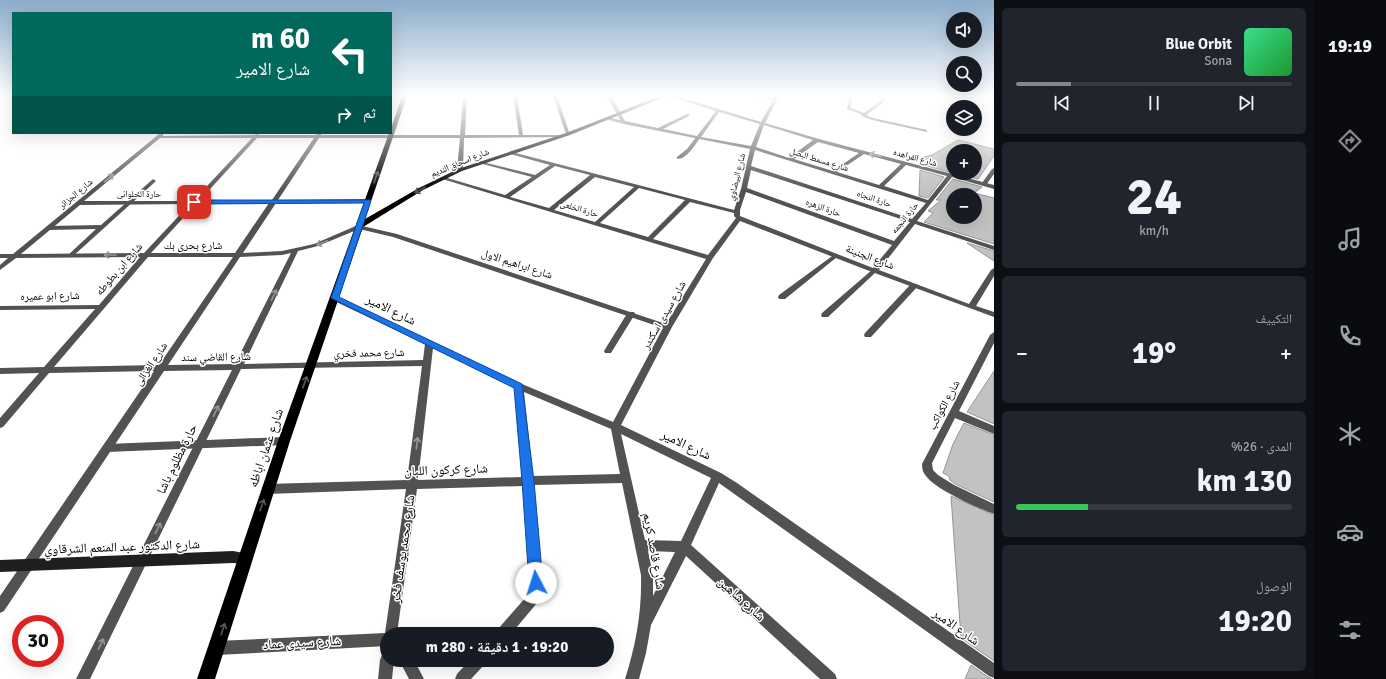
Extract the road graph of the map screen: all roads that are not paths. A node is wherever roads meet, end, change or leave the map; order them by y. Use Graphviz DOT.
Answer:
graph roads {
  1 [pos="462,128"];
  2 [pos="520,128"];
  3 [pos="563,128"];
  4 [pos="583,128"];
  5 [pos="647,128"];
  6 [pos="663,128"];
  7 [pos="706,128"];
  8 [pos="761,128"];
  9 [pos="775,128"];
  10 [pos="910,128"];
  11 [pos="658,130"];
  12 [pos="925,131"];
  13 [pos="162,134"];
  14 [pos="216,135"];
  15 [pos="257,135"];
  16 [pos="319,135"];
  17 [pos="565,135"];
  18 [pos="391,136"];
  19 [pos="461,136"];
  20 [pos="521,136"];
  21 [pos="158,137"];
  22 [pos="698,138"];
  23 [pos="817,140"];
  24 [pos="753,148"];
  25 [pos="512,152"];
  26 [pos="863,152"];
  27 [pos="679,158"];
  28 [pos="789,160"];
  29 [pos="481,162"];
  30 [pos="905,163"];
  31 [pos="554,164"];
  32 [pos="748,167"];
  33 [pos="460,170"];
  34 [pos="994,170"];
  35 [pos="833,173"];
  36 [pos="946,174"];
  37 [pos="594,175"];
  38 [pos="442,178"];
  39 [pos="536,178"];
  40 [pos="947,180"];
  41 [pos="969,180"];
  42 [pos="153,181"];
  43 [pos="984,184"];
  44 [pos="638,186"];
  45 [pos="880,187"];
  46 [pos="994,187"];
  47 [pos="744,189"];
  48 [pos="506,197"];
  49 [pos="688,200"];
  50 [pos="368,201"];
  51 [pos="194,202"];
  52 [pos="273,202"];
  53 [pos="929,202"];
  54 [pos="79,203"];
  55 [pos="130,203"];
  56 [pos="550,210"];
  57 [pos="738,215"];
  58 [pos="914,222"];
  59 [pos="596,224"];
  60 [pos="102,227"];
  61 [pos="358,227"];
  62 [pos="48,228"];
  63 [pos="649,240"];
  64 [pos="896,244"];
  65 [pos="994,248"];
  66 [pos="295,251"];
  67 [pos="146,255"];
  68 [pos="237,255"];
  69 [pos="0,256"];
  70 [pos="14,256"];
  71 [pos="70,256"];
  72 [pos="836,256"];
  73 [pos="710,258"];
  74 [pos="0,268"];
  75 [pos="994,270"];
  76 [pos="874,271"];
  77 [pos="914,286"];
  78 [pos="782,297"];
  79 [pos="335,298"];
  80 [pos="101,307"];
  81 [pos="971,307"];
  82 [pos="0,308"];
  83 [pos="631,314"];
  84 [pos="825,315"];
  85 [pos="994,315"];
  86 [pos="668,327"];
  87 [pos="868,335"];
  88 [pos="994,335"];
  89 [pos="429,345"];
  90 [pos="608,351"];
  91 [pos="427,363"];
  92 [pos="312,364"];
  93 [pos="238,368"];
  94 [pos="160,369"];
  95 [pos="0,371"];
  96 [pos="46,371"];
  97 [pos="519,386"];
  98 [pos="953,412"];
  99 [pos="0,424"];
  100 [pos="615,427"];
  101 [pos="994,430"];
  102 [pos="284,441"];
  103 [pos="199,445"];
  104 [pos="107,448"];
  105 [pos="717,476"];
  106 [pos="626,478"];
  107 [pos="528,481"];
  108 [pos="412,485"];
  109 [pos="267,490"];
  110 [pos="994,509"];
  111 [pos="641,545"];
  112 [pos="684,547"];
  113 [pos="245,558"];
  114 [pos="142,561"];
  115 [pos="28,565"];
  116 [pos="0,566"];
  117 [pos="0,607"];
  118 [pos="646,625"];
  119 [pos="392,627"];
  120 [pos="509,627"];
  121 [pos="380,639"];
  122 [pos="217,648"];
  123 [pos="386,667"];
  124 [pos="410,667"];
  125 [pos="473,667"];
  126 [pos="994,671"];
  127 [pos="633,678"];
  128 [pos="83,679"];
  129 [pos="206,679"];
  130 [pos="385,679"];
  131 [pos="417,679"];
  132 [pos="462,679"];
  133 [pos="830,679"];
  1 -- 19 [label="street"];
  2 -- 20 [label="street"];
  3 -- 17 [label="street"];
  4 -- 17 [label="main road, شارع اسحاق النديم"];
  5 -- 11 [label="street, شارع مسمط البصل"];
  6 -- 11 [label="street"];
  7 -- 22 [label="street"];
  8 -- 24 [label="street, شارع البيضاوي"];
  9 -- 23 [label="street, شارع الفراهده"];
  10 -- 12 [label="street"];
  11 -- 22 [label="street, شارع مسمط البصل"];
  13 -- 21 [label="street, شارع الجزائر"];
  14 -- 15 [label="street"];
  14 -- 21 [label="street"];
  15 -- 16 [label="street"];
  15 -- 51 [label="street, شارع ابن بطوطه"];
  16 -- 18 [label="street"];
  16 -- 52 [label="street, شارع الغزالى"];
  17 -- 20 [label="street"];
  17 -- 25 [label="main road, شارع اسحاق النديم"];
  18 -- 19 [label="street"];
  50 -- 18 [label="main road, شارع عثمان اباظه, one-way"];
  19 -- 20 [label="street"];
  19 -- 33 [label="street"];
  54 -- 21 [label="street, شارع الجزائر, one-way"];
  22 -- 24 [label="street, شارع مسمط البصل"];
  22 -- 27 [label="street"];
  23 -- 26 [label="street, شارع الفراهده"];
  23 -- 28 [label="street"];
  24 -- 28 [label="street, شارع مسمط البصل"];
  24 -- 32 [label="street, شارع البيضاوي"];
  25 -- 29 [label="main road, شارع اسحاق النديم"];
  25 -- 31 [label="street, شارع الجنينة"];
  30 -- 26 [label="street, شارع الفراهده, one-way"];
  26 -- 35 [label="street"];
  28 -- 35 [label="street, شارع مسمط البصل"];
  29 -- 33 [label="main road, شارع اسحاق النديم"];
  29 -- 39 [label="street"];
  30 -- 36 [label="street, شارع الفراهده"];
  30 -- 45 [label="street"];
  31 -- 37 [label="street, شارع الجنينة"];
  31 -- 39 [label="street"];
  32 -- 47 [label="street, شارع البيضاوي"];
  32 -- 58 [label="street, حارة النجاه"];
  33 -- 38 [label="main road, شارع اسحاق النديم"];
  34 -- 43 [label="street"];
  35 -- 45 [label="street, شارع مسمط البصل"];
  37 -- 44 [label="street, شارع الجنينة"];
  37 -- 56 [label="street"];
  38 -- 48 [label="street, حارة الخلعى"];
  38 -- 61 [label="main road, شارع اسحاق النديم, one-way"];
  39 -- 48 [label="street"];
  40 -- 53 [label="street, حارة النجمه"];
  41 -- 43 [label="street, شارع الفراهده"];
  42 -- 55 [label="street"];
  43 -- 46 [label="street, شارع الفراهده"];
  44 -- 49 [label="street, شارع الجنينة"];
  44 -- 59 [label="street"];
  45 -- 53 [label="street, شارع مسمط البصل"];
  47 -- 57 [label="street, شارع البيضاوي"];
  47 -- 64 [label="street, حارة الزهره"];
  48 -- 56 [label="street, حارة الخلعى"];
  49 -- 57 [label="street, شارع الجنينة"];
  49 -- 63 [label="street"];
  50 -- 52 [label="street, حارة الحلوانى"];
  50 -- 61 [label="main road, شارع عثمان اباظه"];
  51 -- 52 [label="street, حارة الحلوانى"];
  51 -- 55 [label="street, حارة الحلوانى"];
  51 -- 67 [label="street, شارع ابن بطوطه"];
  52 -- 68 [label="street, شارع الغزالى"];
  53 -- 58 [label="street, حارة النجمه"];
  54 -- 55 [label="street, حارة الحلوانى"];
  54 -- 62 [label="street, شارع الجزائر"];
  55 -- 60 [label="street"];
  56 -- 59 [label="street, حارة الخلعى"];
  57 -- 72 [label="street, شارع الجنينة"];
  57 -- 73 [label="street, شارع سيدى اسكندر"];
  58 -- 64 [label="street, حارة النجمه"];
  58 -- 65 [label="street, حارة النجاه"];
  59 -- 63 [label="street, حارة الخلعى"];
  60 -- 62 [label="street"];
  60 -- 71 [label="street"];
  61 -- 66 [label="street, شارع بحرى بك, one-way"];
  61 -- 79 [label="main road, شارع عثمان اباظه"];
  61 -- 83 [label="street, شارع ابراهيم الاول"];
  62 -- 70 [label="street, شارع الجزائر"];
  63 -- 73 [label="street, حارة الخلعى"];
  64 -- 76 [label="street, حارة النجمه"];
  66 -- 68 [label="street, شارع بحرى بك"];
  93 -- 66 [label="street, حارة مظلوم باشا, one-way"];
  67 -- 68 [label="street, شارع بحرى بك"];
  67 -- 71 [label="street, شارع بحرى بك, one-way"];
  67 -- 80 [label="street, شارع ابن بطوطه"];
  68 -- 94 [label="street, شارع الغزالى"];
  69 -- 70 [label="street, شارع بحرى بك"];
  70 -- 71 [label="street, شارع بحرى بك"];
  70 -- 74 [label="street, شارع الجزائر"];
  72 -- 76 [label="street, شارع الجنينة"];
  72 -- 78 [label="street"];
  73 -- 86 [label="street, شارع سيدى اسكندر"];
  75 -- 81 [label="street"];
  76 -- 77 [label="street, شارع الجنينة"];
  76 -- 84 [label="street, حارة النجمه"];
  77 -- 81 [label="street, شارع الجنينة"];
  77 -- 87 [label="street"];
  79 -- 89 [label="street, شارع الامير"];
  79 -- 92 [label="main road, شارع عثمان اباظه"];
  80 -- 82 [label="street, شارع ابو عميره"];
  80 -- 96 [label="street, شارع ابن بطوطه"];
  81 -- 85 [label="street, شارع الجنينة"];
  83 -- 86 [label="street, شارع ابراهيم الاول"];
  83 -- 90 [label="street"];
  86 -- 100 [label="street, شارع سيدى اسكندر"];
  88 -- 98 [label="street, شارع الكواكب"];
  89 -- 91 [label="street, شارع محمد يوسف فخر"];
  89 -- 97 [label="street, شارع الامير"];
  91 -- 92 [label="street, شارع محمد فخري"];
  108 -- 91 [label="street, شارع محمد يوسف فخر, one-way"];
  92 -- 93 [label="street, شارع القاضي سند"];
  102 -- 92 [label="main road, شارع عثمان اباظه, one-way"];
  93 -- 94 [label="street, شارع القاضي سند"];
  103 -- 93 [label="street, حارة مظلوم باشا, one-way"];
  94 -- 96 [label="street, شارع القاضي سند"];
  94 -- 104 [label="street, شارع الغزالى"];
  95 -- 96 [label="street, شارع القاضي سند"];
  96 -- 99 [label="street, شارع ابن بطوطه"];
  97 -- 100 [label="street, شارع الامير"];
  97 -- 107 [label="street"];
  98 -- 101 [label="street"];
  98 -- 110 [label="street, شارع الكواكب"];
  100 -- 105 [label="street, شارع الامير"];
  100 -- 106 [label="street, شارع قاصد كريم"];
  102 -- 103 [label="street"];
  102 -- 109 [label="main road, شارع عثمان اباظه"];
  103 -- 104 [label="street"];
  114 -- 103 [label="street, حارة مظلوم باشا, one-way"];
  104 -- 115 [label="street, شارع الغزالى"];
  105 -- 112 [label="street"];
  105 -- 126 [label="street, شارع الامير"];
  106 -- 107 [label="street, شارع كركون اللبان"];
  106 -- 111 [label="street, شارع قاصد كريم"];
  107 -- 108 [label="street, شارع كركون اللبان"];
  107 -- 120 [label="street"];
  108 -- 109 [label="street, شارع كركون اللبان"];
  108 -- 119 [label="street, شارع محمد يوسف فخر"];
  113 -- 109 [label="main road, شارع عثمان اباظه, one-way"];
  111 -- 112 [label="street"];
  111 -- 118 [label="street, شارع قاصد كريم"];
  112 -- 118 [label="street"];
  112 -- 133 [label="street, شارع شاهين"];
  113 -- 114 [label="main road, شارع الدكتور عبد المنعم الشرقاوي"];
  122 -- 113 [label="main road, شارع عثمان اباظه, one-way"];
  114 -- 115 [label="main road, شارع الدكتور عبد المنعم الشرقاوي"];
  128 -- 114 [label="street, حارة مظلوم باشا, one-way"];
  115 -- 116 [label="main road, شارع الدكتور عبد المنعم الشرقاوي"];
  115 -- 117 [label="street, شارع الغزالى"];
  118 -- 127 [label="street, شارع قاصد كريم"];
  121 -- 122 [label="street, شارع سيدى عماد"];
  122 -- 129 [label="main road, شارع عثمان اباظه"];
  123 -- 130 [label="street"];
  124 -- 131 [label="street"];
  125 -- 132 [label="street"];
}
